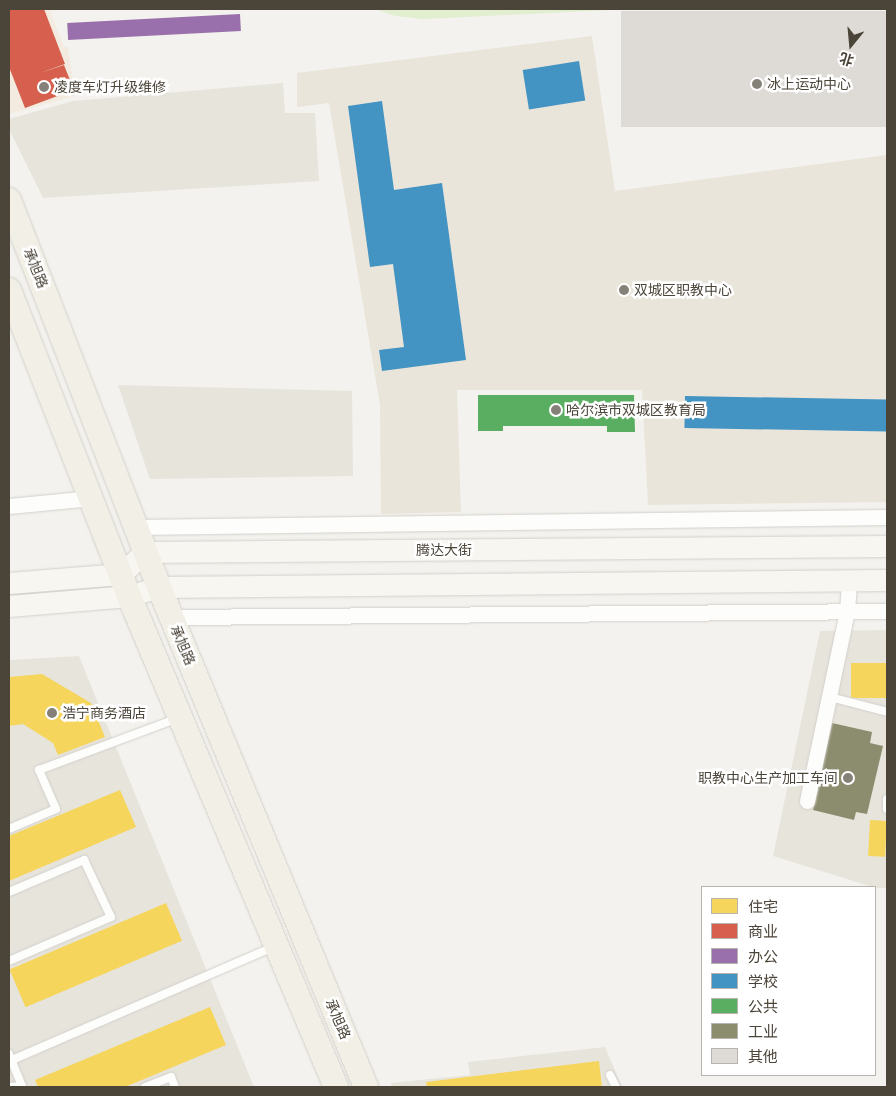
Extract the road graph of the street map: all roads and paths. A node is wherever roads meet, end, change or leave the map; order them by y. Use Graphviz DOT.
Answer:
graph roads {
  1 [pos="9,200"];
  2 [pos="9,290"];
  3 [pos="92,498"];
  4 [pos="9,506"];
  5 [pos="887,517"];
  6 [pos="136,527"];
  7 [pos="887,546"];
  8 [pos="145,552"];
  9 [pos="121,574"];
  10 [pos="887,580"];
  11 [pos="849,581"];
  12 [pos="9,583"];
  13 [pos="159,587"];
  14 [pos="129,596"];
  15 [pos="9,606"];
  16 [pos="847,611"];
  17 [pos="887,611"];
  18 [pos="171,617"];
  19 [pos="830,697"];
  20 [pos="887,712"];
  21 [pos="180,718"];
  22 [pos="887,799"];
  23 [pos="807,801"];
  24 [pos="887,809"];
  25 [pos="9,829"];
  26 [pos="9,892"];
  27 [pos="276,946"];
  28 [pos="9,960"];
  29 [pos="10,1057"];
  30 [pos="610,1075"];
  31 [pos="9,1087"];
  32 [pos="22,1087"];
  33 [pos="145,1087"];
  34 [pos="175,1087"];
  35 [pos="336,1087"];
  36 [pos="366,1087"];
  37 [pos="616,1087"];
  1 -- 6 [label="main road, 承旭路"];
  2 -- 3 [label="main road, 承旭路"];
  3 -- 4 [label="street"];
  3 -- 9 [label="main road, 承旭路"];
  5 -- 6 [label="street"];
  6 -- 8 [label="main road, 承旭路"];
  7 -- 8 [label="main road, 腾达大街"];
  8 -- 9 [label="main road"];
  8 -- 13 [label="main road, 承旭路"];
  9 -- 12 [label="main road"];
  9 -- 14 [label="main road, 承旭路"];
  10 -- 11 [label="main road"];
  11 -- 13 [label="main road"];
  11 -- 16 [label="street"];
  13 -- 14 [label="main road"];
  13 -- 18 [label="main road, 承旭路"];
  14 -- 15 [label="main road"];
  14 -- 21 [label="main road, 承旭路"];
  16 -- 17 [label="street"];
  16 -- 18 [label="street"];
  16 -- 19 [label="street"];
  18 -- 36 [label="main road, 承旭路"];
  19 -- 20 [label="lane"];
  19 -- 23 [label="street"];
  21 -- 25 [label="lane"];
  21 -- 27 [label="main road, 承旭路"];
  22 -- 24 [label="lane"];
  26 -- 28 [label="lane"];
  27 -- 29 [label="lane"];
  27 -- 35 [label="main road, 承旭路"];
  29 -- 32 [label="lane"];
  30 -- 37 [label="lane"];
  31 -- 32 [label="lane"];
  33 -- 34 [label="lane"];
}
